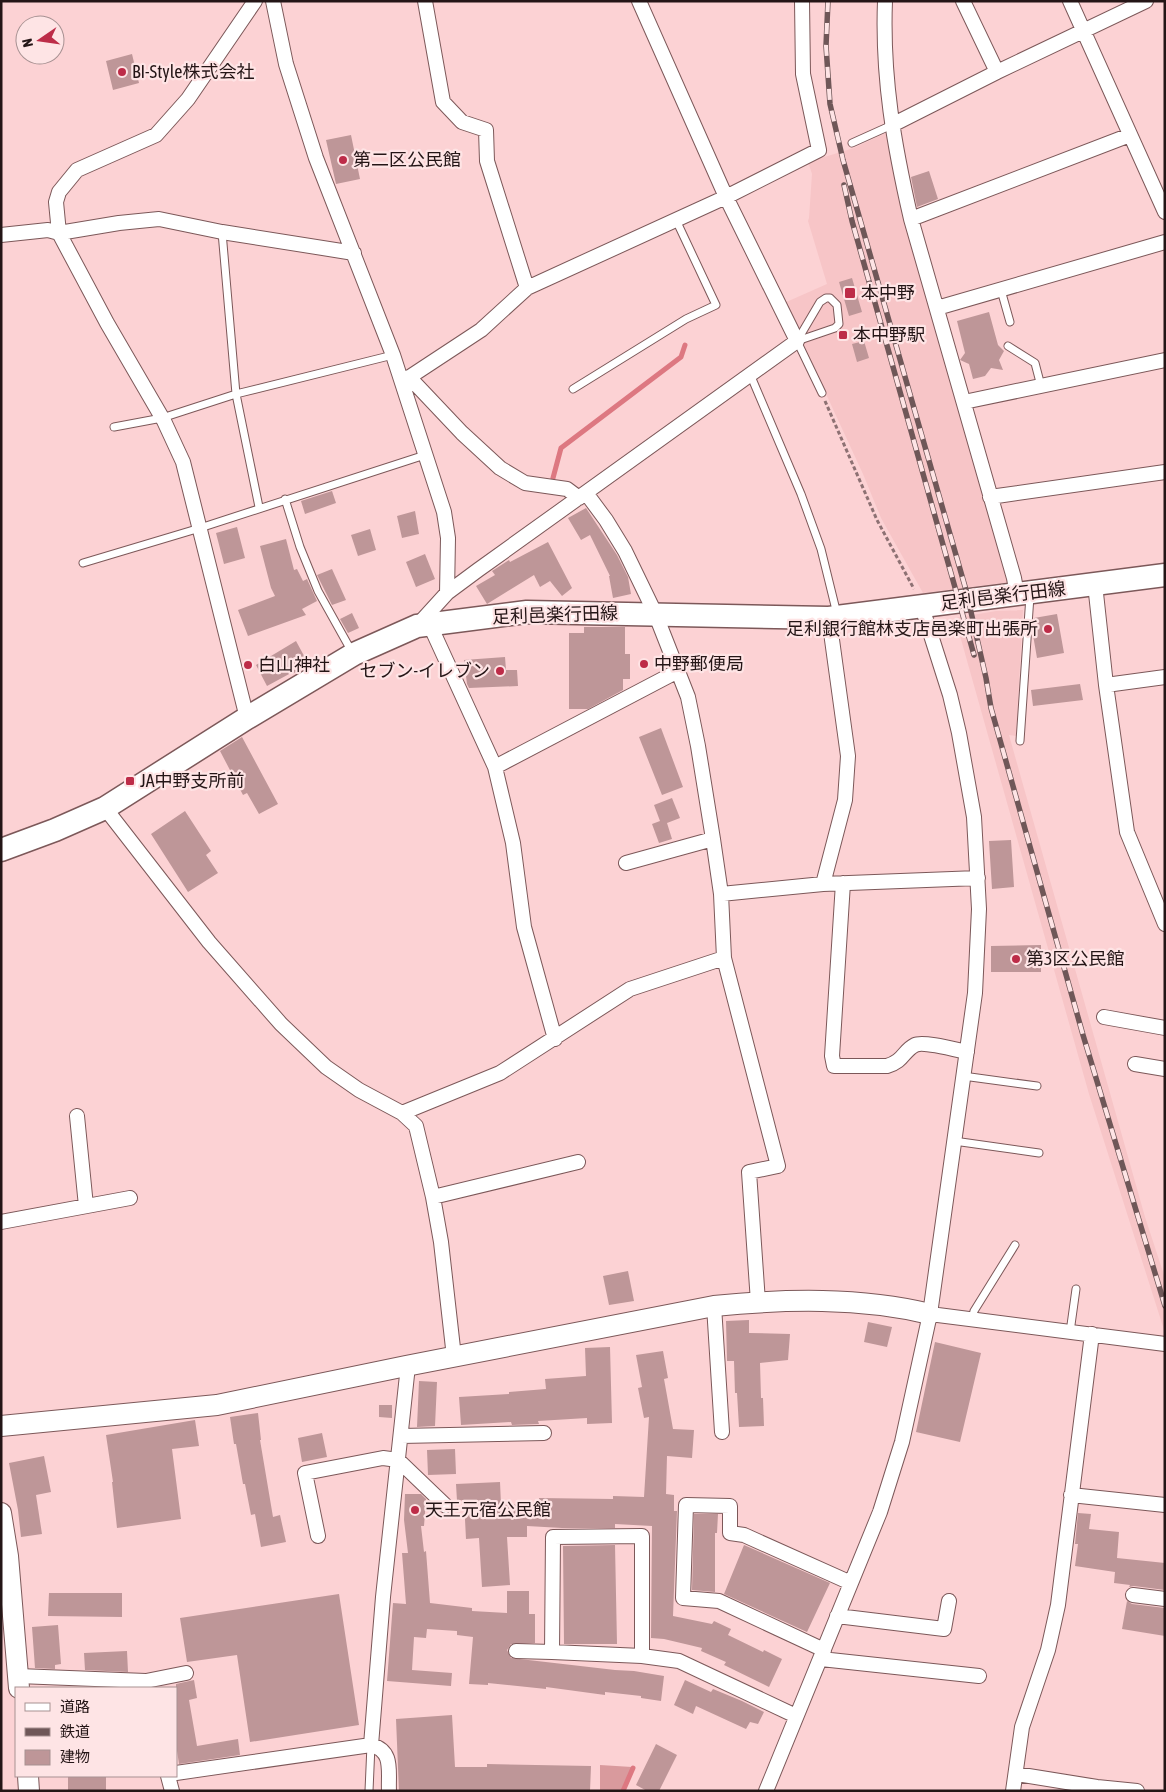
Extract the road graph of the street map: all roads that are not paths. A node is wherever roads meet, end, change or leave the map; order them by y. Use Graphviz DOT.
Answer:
graph roads {
  1 [pos="255,1"];
  2 [pos="273,1"];
  3 [pos="425,1"];
  4 [pos="639,1"];
  5 [pos="802,1"];
  6 [pos="884,1"];
  7 [pos="963,1"];
  8 [pos="1070,1"];
  9 [pos="1146,1"];
  10 [pos="1083,32"];
  11 [pos="997,72"];
  12 [pos="892,125"];
  13 [pos="1130,135"];
  14 [pos="852,143"];
  15 [pos="726,197"];
  16 [pos="1165,212"];
  17 [pos="676,220"];
  18 [pos="911,220"];
  19 [pos="222,232"];
  20 [pos="59,233"];
  21 [pos="1,235"];
  22 [pos="1165,242"];
  23 [pos="354,253"];
  24 [pos="527,288"];
  25 [pos="1001,290"];
  26 [pos="937,308"];
  27 [pos="1010,322"];
  28 [pos="797,341"];
  29 [pos="1008,346"];
  30 [pos="393,355"];
  31 [pos="1165,360"];
  32 [pos="750,374"];
  33 [pos="405,379"];
  34 [pos="1042,386"];
  35 [pos="573,389"];
  36 [pos="822,393"];
  37 [pos="236,394"];
  38 [pos="964,402"];
  39 [pos="162,418"];
  40 [pos="114,427"];
  41 [pos="426,455"];
  42 [pos="1165,472"];
  43 [pos="583,496"];
  44 [pos="990,497"];
  45 [pos="284,499"];
  46 [pos="259,507"];
  47 [pos="200,528"];
  48 [pos="83,563"];
  49 [pos="1165,575"];
  50 [pos="1095,584"];
  51 [pos="447,593"];
  52 [pos="1024,594"];
  53 [pos="919,600"];
  54 [pos="655,614"];
  55 [pos="833,617"];
  56 [pos="423,624"];
  57 [pos="354,654"];
  58 [pos="678,672"];
  59 [pos="1165,677"];
  60 [pos="1106,685"];
  61 [pos="247,718"];
  62 [pos="1020,741"];
  63 [pos="494,767"];
  64 [pos="105,808"];
  65 [pos="713,839"];
  66 [pos="1,850"];
  67 [pos="626,863"];
  68 [pos="978,878"];
  69 [pos="843,883"];
  70 [pos="823,884"];
  71 [pos="721,894"];
  72 [pos="1165,924"];
  73 [pos="724,958"];
  74 [pos="1104,1017"];
  75 [pos="1165,1028"];
  76 [pos="555,1039"];
  77 [pos="967,1052"];
  78 [pos="1136,1064"];
  79 [pos="1165,1069"];
  80 [pos="964,1076"];
  81 [pos="1038,1086"];
  82 [pos="402,1113"];
  83 [pos="77,1116"];
  84 [pos="954,1141"];
  85 [pos="1039,1153"];
  86 [pos="578,1162"];
  87 [pos="433,1197"];
  88 [pos="130,1198"];
  89 [pos="86,1206"];
  90 [pos="1,1222"];
  91 [pos="1014,1244"];
  92 [pos="1076,1289"];
  93 [pos="758,1302"];
  94 [pos="714,1306"];
  95 [pos="930,1314"];
  96 [pos="972,1319"];
  97 [pos="1070,1332"];
  98 [pos="1092,1334"];
  99 [pos="1165,1344"];
  100 [pos="454,1357"];
  101 [pos="406,1366"];
  102 [pos="1,1426"];
  103 [pos="722,1432"];
  104 [pos="544,1433"];
  105 [pos="402,1436"];
  106 [pos="398,1460"];
  107 [pos="1071,1495"];
  108 [pos="446,1506"];
  109 [pos="1165,1506"];
  110 [pos="1,1513"];
  111 [pos="318,1536"];
  112 [pos="851,1583"];
  113 [pos="1133,1595"];
  114 [pos="1165,1599"];
  115 [pos="949,1601"];
  116 [pos="837,1616"];
  117 [pos="516,1651"];
  118 [pos="552,1652"];
  119 [pos="822,1654"];
  120 [pos="642,1656"];
  121 [pos="186,1673"];
  122 [pos="978,1676"];
  123 [pos="18,1682"];
  124 [pos="147,1685"];
  125 [pos="796,1716"];
  126 [pos="371,1745"];
  127 [pos="178,1773"];
  128 [pos="1016,1774"];
  129 [pos="28,1777"];
  130 [pos="168,1777"];
  131 [pos="1097,1789"];
  132 [pos="29,1791"];
  133 [pos="172,1791"];
  134 [pos="369,1791"];
  135 [pos="389,1791"];
  136 [pos="766,1791"];
  137 [pos="1013,1791"];
  138 [pos="1136,1791"];
  1 -- 20 [label="street"];
  2 -- 23 [label="street"];
  3 -- 24 [label="street"];
  4 -- 15 [label="street"];
  5 -- 15 [label="street"];
  6 -- 12 [label="street"];
  7 -- 11 [label="street"];
  8 -- 10 [label="street"];
  9 -- 10 [label="street"];
  10 -- 11 [label="street"];
  10 -- 13 [label="street"];
  11 -- 12 [label="street"];
  12 -- 14 [label="lane"];
  12 -- 18 [label="street"];
  13 -- 16 [label="street"];
  13 -- 18 [label="street"];
  15 -- 17 [label="street"];
  15 -- 28 [label="street"];
  17 -- 24 [label="street"];
  17 -- 35 [label="lane"];
  18 -- 26 [label="street"];
  19 -- 20 [label="street"];
  19 -- 23 [label="street"];
  19 -- 37 [label="lane"];
  20 -- 21 [label="street"];
  20 -- 39 [label="street"];
  22 -- 25 [label="street"];
  23 -- 30 [label="street"];
  24 -- 33 [label="street"];
  25 -- 26 [label="street"];
  25 -- 27 [label="lane"];
  26 -- 38 [label="street"];
  28 -- 28 [label="lane"];
  28 -- 32 [label="street"];
  28 -- 36 [label="lane"];
  29 -- 34 [label="lane"];
  30 -- 33 [label="street"];
  30 -- 37 [label="lane"];
  31 -- 34 [label="street"];
  32 -- 43 [label="street"];
  32 -- 55 [label="lane"];
  33 -- 41 [label="street"];
  33 -- 43 [label="street"];
  34 -- 38 [label="street"];
  37 -- 39 [label="lane"];
  37 -- 46 [label="lane"];
  38 -- 44 [label="street"];
  39 -- 40 [label="lane"];
  39 -- 47 [label="street"];
  41 -- 45 [label="lane"];
  41 -- 51 [label="street"];
  42 -- 44 [label="street"];
  43 -- 51 [label="street"];
  43 -- 54 [label="street"];
  44 -- 52 [label="street"];
  45 -- 46 [label="lane"];
  45 -- 57 [label="lane"];
  46 -- 47 [label="lane"];
  47 -- 48 [label="lane"];
  47 -- 61 [label="street"];
  49 -- 50 [label="main road, 足利邑楽行田線"];
  50 -- 52 [label="main road, 足利邑楽行田線"];
  50 -- 60 [label="street"];
  51 -- 56 [label="street"];
  52 -- 53 [label="main road, 足利邑楽行田線"];
  52 -- 62 [label="lane"];
  53 -- 55 [label="main road, 足利邑楽行田線"];
  53 -- 68 [label="street"];
  54 -- 55 [label="main road, 足利邑楽行田線"];
  54 -- 56 [label="main road, 足利邑楽行田線"];
  54 -- 58 [label="street"];
  55 -- 70 [label="street"];
  56 -- 57 [label="main road, 足利邑楽行田線"];
  56 -- 63 [label="street"];
  57 -- 61 [label="main road, 足利邑楽行田線"];
  58 -- 63 [label="street"];
  58 -- 65 [label="street"];
  59 -- 60 [label="street"];
  60 -- 72 [label="street"];
  61 -- 64 [label="main road, 足利邑楽行田線"];
  63 -- 76 [label="street"];
  64 -- 66 [label="main road, 足利邑楽行田線"];
  64 -- 82 [label="street"];
  65 -- 67 [label="street"];
  65 -- 71 [label="street"];
  68 -- 69 [label="street"];
  68 -- 77 [label="street"];
  69 -- 70 [label="street"];
  69 -- 77 [label="street"];
  70 -- 71 [label="street"];
  71 -- 73 [label="street"];
  73 -- 76 [label="street"];
  73 -- 93 [label="street"];
  74 -- 75 [label="street"];
  76 -- 82 [label="street"];
  77 -- 80 [label="street"];
  78 -- 79 [label="street"];
  80 -- 81 [label="lane"];
  80 -- 84 [label="street"];
  82 -- 87 [label="street"];
  83 -- 89 [label="street"];
  84 -- 85 [label="lane"];
  84 -- 95 [label="street"];
  86 -- 87 [label="street"];
  87 -- 100 [label="street"];
  88 -- 89 [label="street"];
  89 -- 90 [label="street"];
  91 -- 96 [label="lane"];
  92 -- 97 [label="lane"];
  93 -- 94 [label="street"];
  93 -- 95 [label="street"];
  94 -- 100 [label="street"];
  94 -- 103 [label="street"];
  95 -- 96 [label="street"];
  95 -- 112 [label="street"];
  96 -- 97 [label="street"];
  97 -- 98 [label="street"];
  98 -- 99 [label="street"];
  98 -- 107 [label="street"];
  100 -- 101 [label="street"];
  101 -- 102 [label="street"];
  101 -- 105 [label="street"];
  104 -- 105 [label="street"];
  105 -- 106 [label="street"];
  106 -- 108 [label="street"];
  106 -- 111 [label="street"];
  106 -- 126 [label="street"];
  107 -- 109 [label="street"];
  107 -- 128 [label="street"];
  110 -- 123 [label="street"];
  112 -- 116 [label="street"];
  112 -- 119 [label="street"];
  113 -- 114 [label="street"];
  115 -- 116 [label="street"];
  116 -- 119 [label="street"];
  117 -- 118 [label="street"];
  118 -- 120 [label="street"];
  118 -- 120 [label="street"];
  119 -- 122 [label="street"];
  119 -- 125 [label="street"];
  120 -- 125 [label="street"];
  121 -- 124 [label="street"];
  123 -- 124 [label="street"];
  125 -- 136 [label="street"];
  126 -- 127 [label="street"];
  126 -- 134 [label="lane"];
  126 -- 135 [label="street"];
  128 -- 131 [label="street"];
  128 -- 137 [label="street"];
  129 -- 132 [label="street"];
  130 -- 133 [label="street"];
  131 -- 138 [label="street"];
}
